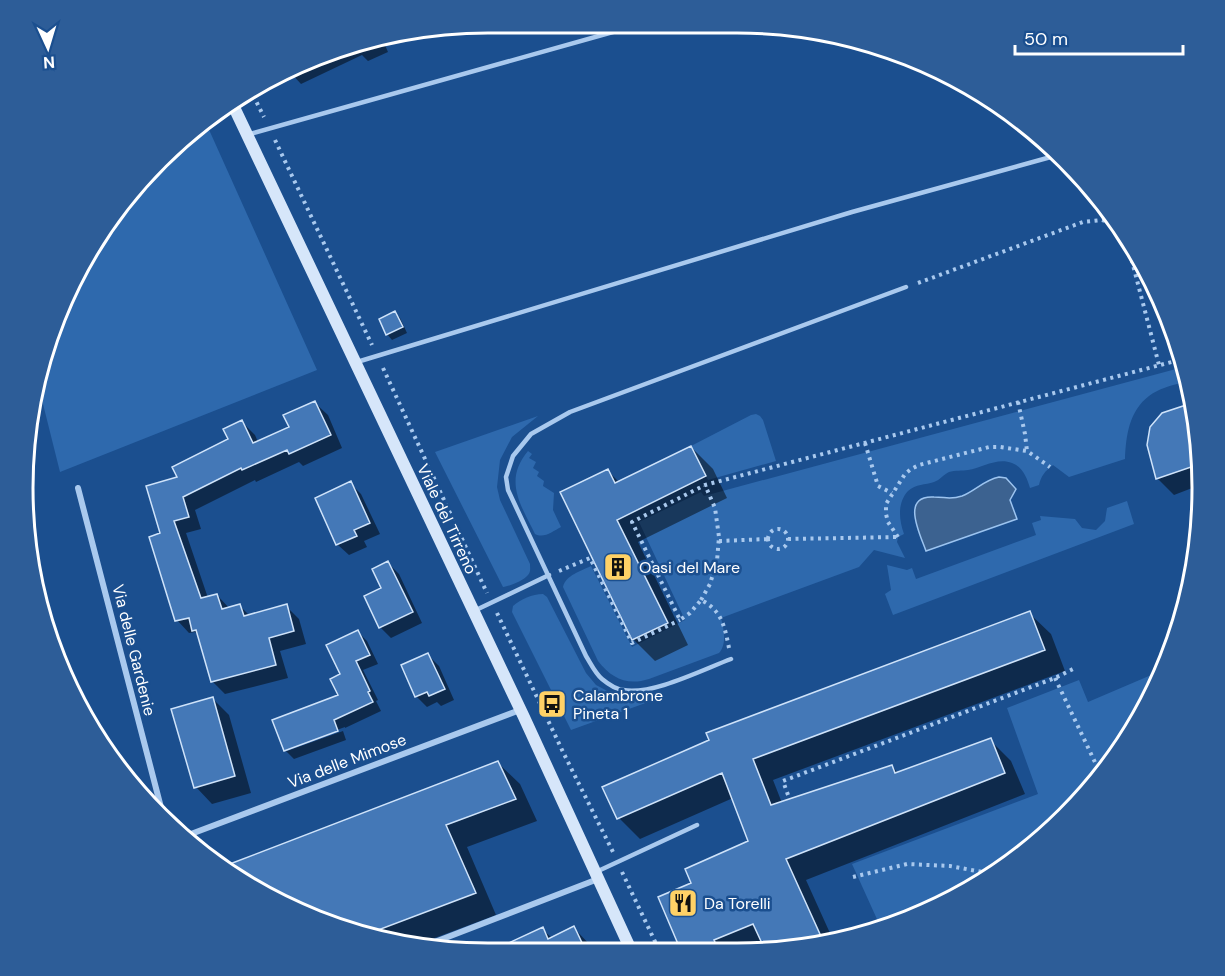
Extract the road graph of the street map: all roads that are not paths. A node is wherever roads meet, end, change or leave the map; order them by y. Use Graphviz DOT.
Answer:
graph roads {
  1 [pos="609,33"];
  2 [pos="235,110"];
  3 [pos="247,135"];
  4 [pos="1049,157"];
  5 [pos="906,287"];
  6 [pos="355,363"];
  7 [pos="78,488"];
  8 [pos="549,575"];
  9 [pos="473,611"];
  10 [pos="731,659"];
  11 [pos="520,710"];
  12 [pos="160,803"];
  13 [pos="697,825"];
  14 [pos="192,834"];
  15 [pos="596,876"];
  16 [pos="440,940"];
  17 [pos="628,943"];
  1 -- 3 [label="lane"];
  2 -- 3 [label="main road, Viale del Tirreno"];
  3 -- 6 [label="main road, Viale del Tirreno"];
  4 -- 6 [label="lane"];
  5 -- 8 [label="lane"];
  6 -- 9 [label="main road, Viale del Tirreno"];
  7 -- 12 [label="street, Via delle Gardenie"];
  8 -- 9 [label="lane"];
  8 -- 10 [label="lane"];
  9 -- 11 [label="main road, Viale del Tirreno"];
  11 -- 14 [label="street, Via delle Mimose"];
  11 -- 15 [label="main road, Viale del Tirreno"];
  13 -- 15 [label="lane"];
  15 -- 16 [label="street"];
  15 -- 17 [label="main road, Viale del Tirreno"];
}
